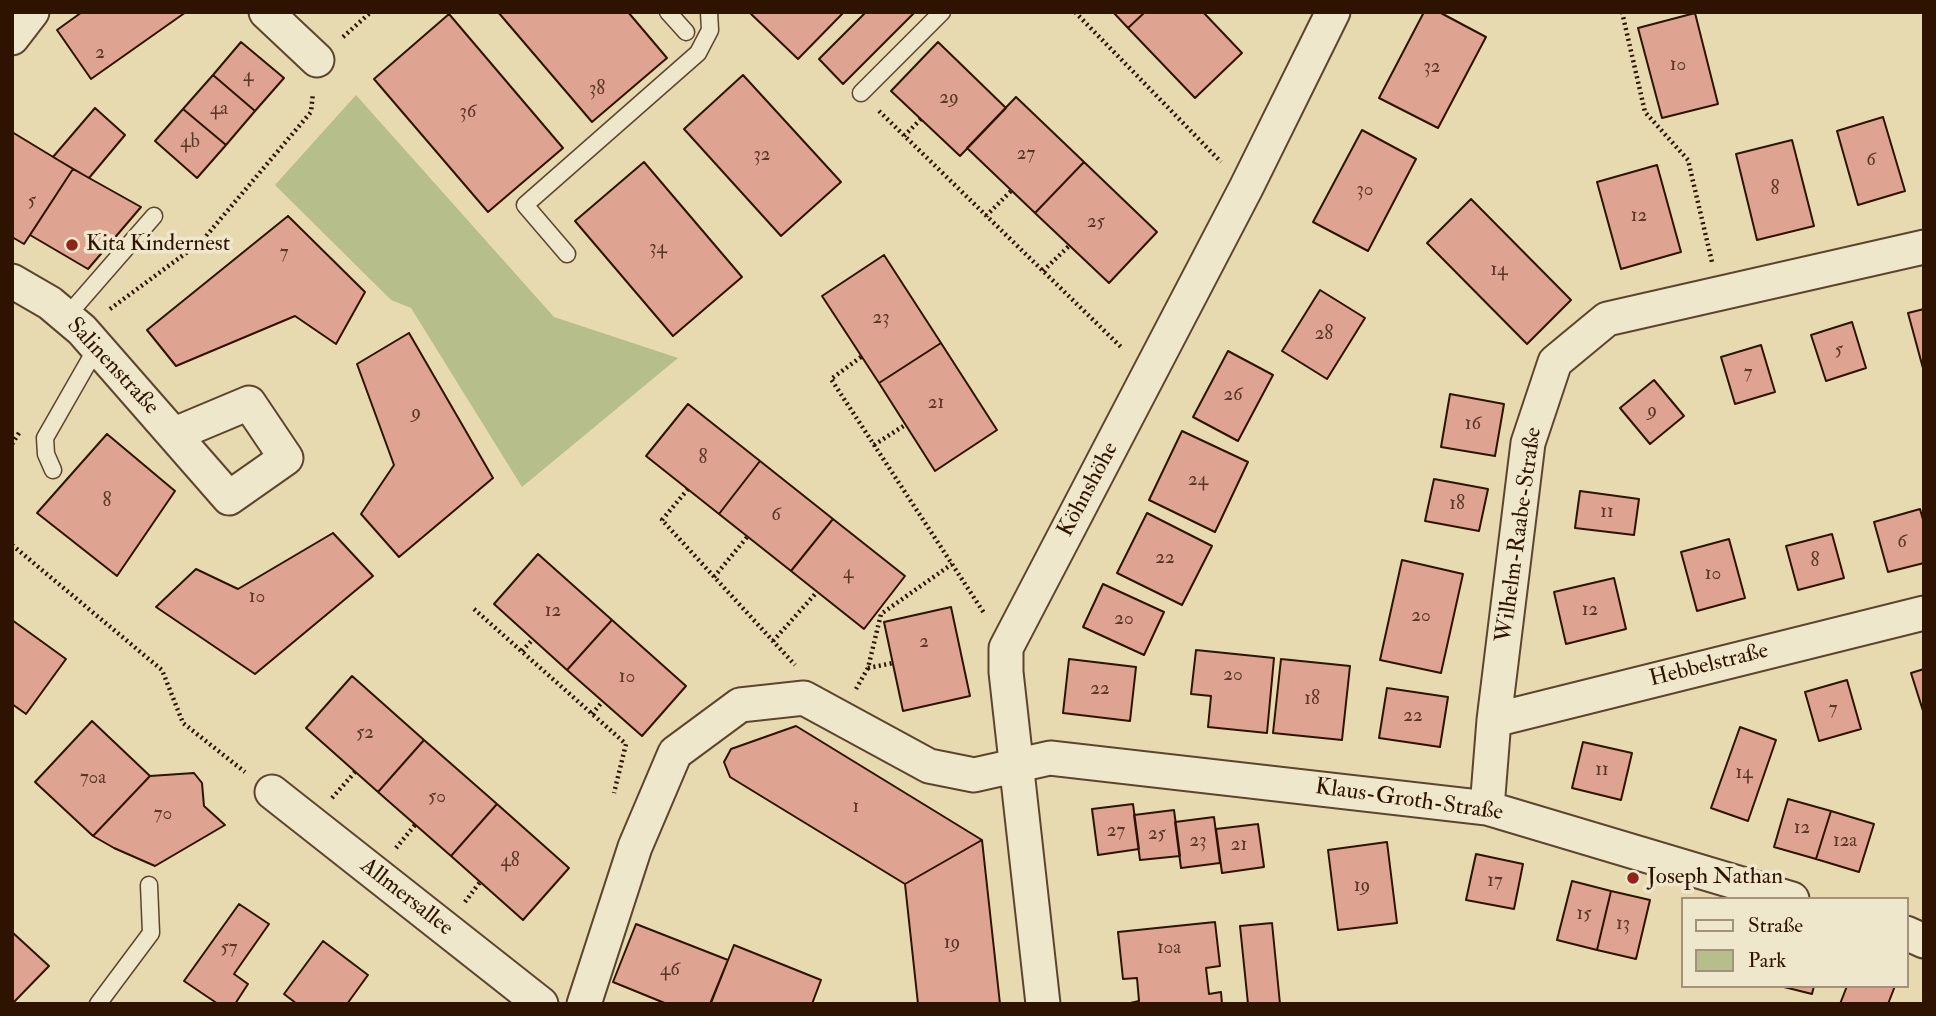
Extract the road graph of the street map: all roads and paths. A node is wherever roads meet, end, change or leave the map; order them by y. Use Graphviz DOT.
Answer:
graph roads {
  1 [pos="32,12"];
  2 [pos="266,12"];
  3 [pos="372,12"];
  4 [pos="668,12"];
  5 [pos="709,12"];
  6 [pos="942,12"];
  7 [pos="1075,12"];
  8 [pos="1334,12"];
  9 [pos="1622,12"];
  10 [pos="686,32"];
  11 [pos="12,38"];
  12 [pos="317,60"];
  13 [pos="861,93"];
  14 [pos="921,119"];
  15 [pos="904,136"];
  16 [pos="1247,188"];
  17 [pos="1012,190"];
  18 [pos="154,216"];
  19 [pos="986,216"];
  20 [pos="1069,246"];
  21 [pos="1924,247"];
  22 [pos="568,254"];
  23 [pos="1043,271"];
  24 [pos="12,281"];
  25 [pos="1719,293"];
  26 [pos="82,331"];
  27 [pos="861,357"];
  28 [pos="1149,374"];
  29 [pos="905,425"];
  30 [pos="19,432"];
  31 [pos="175,434"];
  32 [pos="12,444"];
  33 [pos="874,445"];
  34 [pos="53,470"];
  35 [pos="688,489"];
  36 [pos="748,537"];
  37 [pos="12,545"];
  38 [pos="952,564"];
  39 [pos="714,577"];
  40 [pos="817,592"];
  41 [pos="474,608"];
  42 [pos="1924,613"];
  43 [pos="533,639"];
  44 [pos="773,641"];
  45 [pos="1006,648"];
  46 [pos="522,651"];
  47 [pos="893,663"];
  48 [pos="868,668"];
  49 [pos="804,698"];
  50 [pos="603,701"];
  51 [pos="592,714"];
  52 [pos="840,717"];
  53 [pos="1494,720"];
  54 [pos="1017,765"];
  55 [pos="272,792"];
  56 [pos="614,793"];
  57 [pos="1487,808"];
  58 [pos="149,885"];
  59 [pos="1785,897"];
  60 [pos="1908,934"];
  61 [pos="1924,941"];
  62 [pos="98,1004"];
  63 [pos="541,1004"];
  64 [pos="584,1004"];
  65 [pos="1043,1004"];
  1 -- 11 [label="street"];
  2 -- 12 [label="street"];
  3 -- 12 [label="path"];
  4 -- 10 [label="lane"];
  5 -- 22 [label="lane"];
  6 -- 13 [label="lane"];
  7 -- 16 [label="path"];
  8 -- 16 [label="street, Köhnshöhe"];
  9 -- 25 [label="path"];
  12 -- 26 [label="path"];
  13 -- 15 [label="path"];
  14 -- 15 [label="path"];
  15 -- 19 [label="path"];
  16 -- 28 [label="street, Köhnshöhe"];
  17 -- 19 [label="path"];
  18 -- 26 [label="lane"];
  19 -- 23 [label="path"];
  20 -- 23 [label="path"];
  21 -- 25 [label="street, Wilhelm-Raabe-Straße"];
  23 -- 28 [label="path"];
  24 -- 26 [label="street, Salinenstraße"];
  25 -- 53 [label="street, Wilhelm-Raabe-Straße"];
  26 -- 31 [label="street, Salinenstraße"];
  26 -- 34 [label="lane"];
  27 -- 33 [label="path"];
  28 -- 45 [label="street, Köhnshöhe"];
  29 -- 33 [label="path"];
  30 -- 32 [label="path"];
  33 -- 38 [label="path"];
  35 -- 39 [label="path"];
  36 -- 39 [label="path"];
  37 -- 55 [label="path"];
  38 -- 45 [label="path"];
  38 -- 48 [label="path"];
  39 -- 44 [label="path"];
  40 -- 44 [label="path"];
  41 -- 46 [label="path"];
  42 -- 53 [label="street, Hebbelstraße"];
  43 -- 46 [label="path"];
  44 -- 49 [label="path"];
  45 -- 54 [label="street, Köhnshöhe"];
  46 -- 51 [label="path"];
  47 -- 48 [label="path"];
  48 -- 52 [label="path"];
  49 -- 52 [label="street, Klaus-Groth-Straße"];
  49 -- 64 [label="street"];
  50 -- 51 [label="path"];
  51 -- 56 [label="path"];
  52 -- 54 [label="street, Klaus-Groth-Straße"];
  53 -- 57 [label="street, Wilhelm-Raabe-Straße"];
  54 -- 57 [label="street, Klaus-Groth-Straße"];
  54 -- 65 [label="street, Köhnshöhe"];
  55 -- 63 [label="street, Allmersallee"];
  57 -- 59 [label="street, Klaus-Groth-Straße"];
  58 -- 62 [label="lane"];
  60 -- 61 [label="street"];
}
